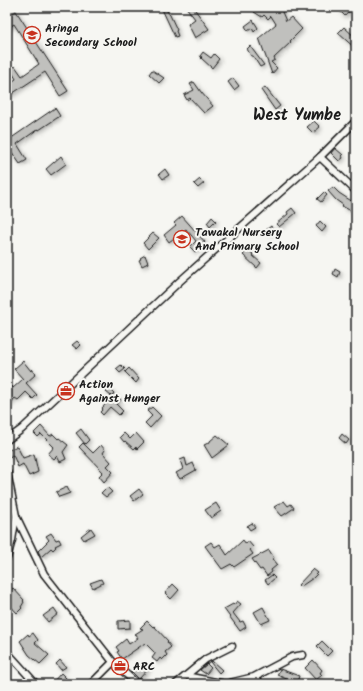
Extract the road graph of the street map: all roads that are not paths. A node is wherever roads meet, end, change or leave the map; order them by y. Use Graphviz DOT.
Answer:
graph roads {
  1 [pos="356,121"];
  2 [pos="320,157"];
  3 [pos="356,191"];
  4 [pos="7,440"];
  5 [pos="7,472"];
  6 [pos="16,516"];
  7 [pos="7,558"];
  8 [pos="232,646"];
  9 [pos="7,652"];
  10 [pos="303,655"];
  11 [pos="113,662"];
  12 [pos="186,676"];
  13 [pos="257,676"];
  14 [pos="36,684"];
  15 [pos="91,684"];
  16 [pos="137,684"];
  17 [pos="176,684"];
  18 [pos="225,684"];
  19 [pos="259,684"];
  1 -- 2 [label="street"];
  2 -- 3 [label="street"];
  2 -- 4 [label="street"];
  5 -- 6 [label="street"];
  6 -- 7 [label="street"];
  6 -- 11 [label="street"];
  8 -- 12 [label="street"];
  9 -- 14 [label="street"];
  10 -- 13 [label="street"];
  11 -- 15 [label="street"];
  11 -- 16 [label="street"];
  12 -- 17 [label="street"];
  12 -- 18 [label="street"];
  13 -- 18 [label="street"];
  13 -- 19 [label="street"];
}
